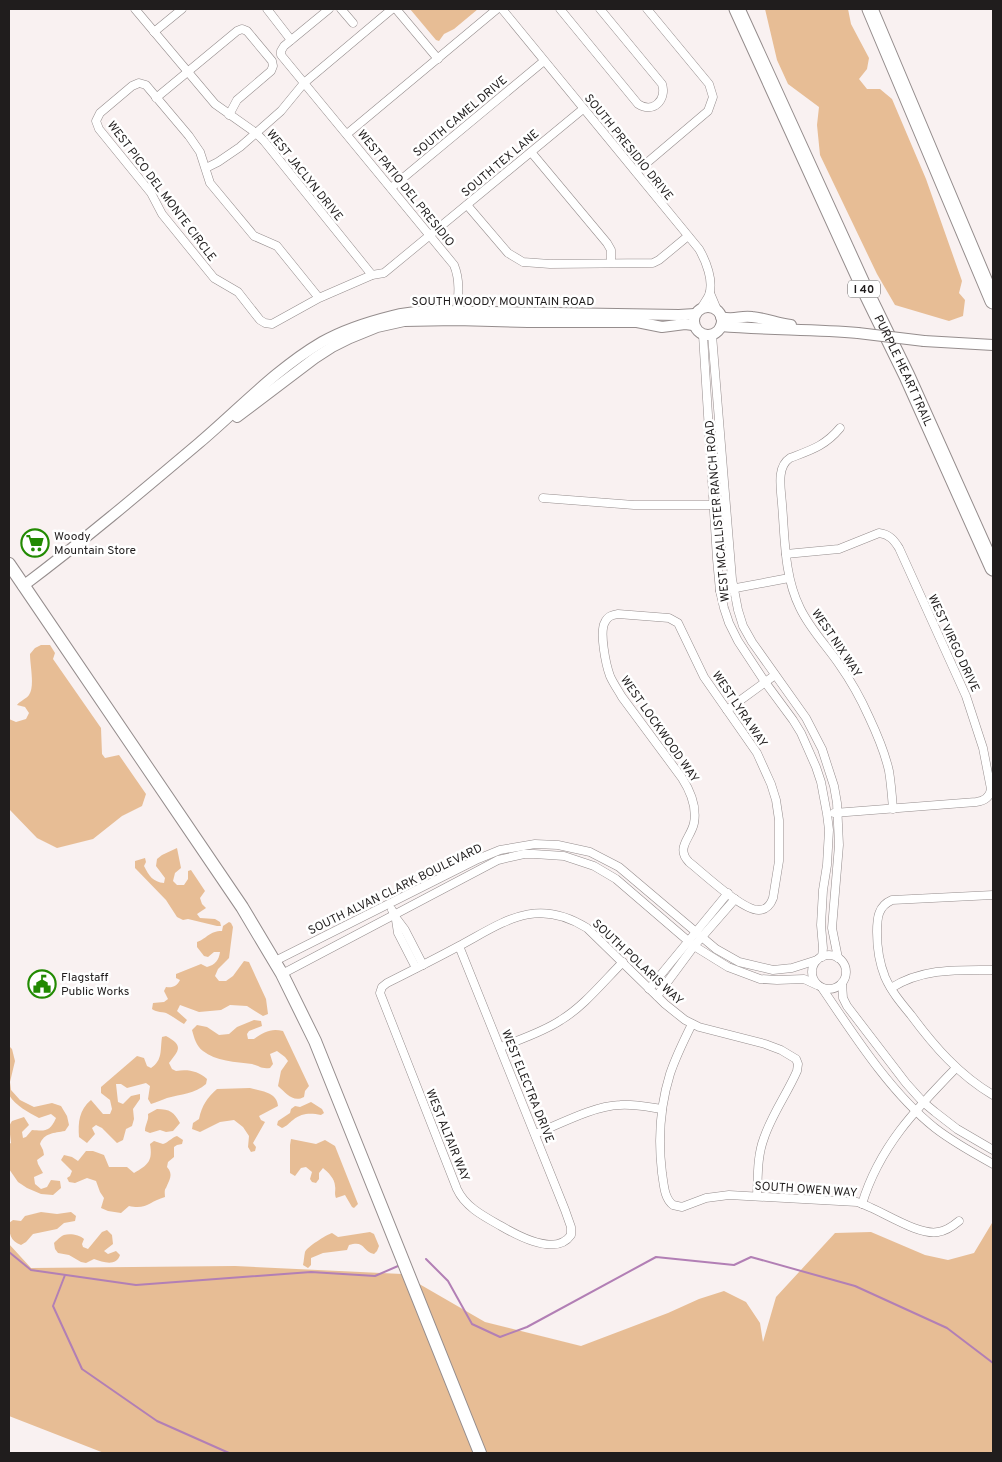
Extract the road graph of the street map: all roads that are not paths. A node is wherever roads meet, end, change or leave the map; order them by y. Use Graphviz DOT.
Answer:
graph roads {
  1 [pos="135,9"];
  2 [pos="182,9"];
  3 [pos="267,9"];
  4 [pos="329,9"];
  5 [pos="341,9"];
  6 [pos="394,9"];
  7 [pos="497,9"];
  8 [pos="502,9"];
  9 [pos="560,9"];
  10 [pos="600,9"];
  11 [pos="647,9"];
  12 [pos="737,9"];
  13 [pos="870,9"];
  14 [pos="353,23"];
  15 [pos="154,32"];
  16 [pos="291,40"];
  17 [pos="438,59"];
  18 [pos="544,61"];
  19 [pos="188,72"];
  20 [pos="304,83"];
  21 [pos="156,98"];
  22 [pos="583,109"];
  23 [pos="229,115"];
  24 [pos="256,133"];
  25 [pos="347,134"];
  26 [pos="531,152"];
  27 [pos="206,168"];
  28 [pos="636,172"];
  29 [pos="391,188"];
  30 [pos="467,205"];
  31 [pos="430,235"];
  32 [pos="688,236"];
  33 [pos="611,263"];
  34 [pos="372,275"];
  35 [pos="710,293"];
  36 [pos="319,298"];
  37 [pos="993,301"];
  38 [pos="698,312"];
  39 [pos="456,316"];
  40 [pos="720,318"];
  41 [pos="693,325"];
  42 [pos="708,335"];
  43 [pos="993,345"];
  44 [pos="840,428"];
  45 [pos="542,498"];
  46 [pos="726,504"];
  47 [pos="714,505"];
  48 [pos="786,554"];
  49 [pos="9,564"];
  50 [pos="993,568"];
  51 [pos="790,578"];
  52 [pos="23,586"];
  53 [pos="734,588"];
  54 [pos="720,591"];
  55 [pos="607,618"];
  56 [pos="775,675"];
  57 [pos="765,682"];
  58 [pos="727,710"];
  59 [pos="893,809"];
  60 [pos="838,813"];
  61 [pos="828,814"];
  62 [pos="728,893"];
  63 [pos="993,895"];
  64 [pos="736,899"];
  65 [pos="389,904"];
  66 [pos="395,916"];
  67 [pos="699,934"];
  68 [pos="691,943"];
  69 [pos="460,946"];
  70 [pos="838,958"];
  71 [pos="820,959"];
  72 [pos="275,961"];
  73 [pos="623,962"];
  74 [pos="420,966"];
  75 [pos="993,970"];
  76 [pos="282,974"];
  77 [pos="842,983"];
  78 [pos="820,986"];
  79 [pos="891,988"];
  80 [pos="649,989"];
  81 [pos="380,990"];
  82 [pos="656,996"];
  83 [pos="692,1024"];
  84 [pos="501,1047"];
  85 [pos="956,1068"];
  86 [pos="993,1095"];
  87 [pos="923,1102"];
  88 [pos="662,1109"];
  89 [pos="915,1110"];
  90 [pos="535,1134"];
  91 [pos="993,1150"];
  92 [pos="993,1164"];
  93 [pos="757,1196"];
  94 [pos="862,1204"];
  95 [pos="959,1221"];
  96 [pos="571,1235"];
  97 [pos="480,1453"];
  1 -- 15 [label="street, WEST JACLYN DRIVE"];
  2 -- 15 [label="street"];
  3 -- 16 [label="street"];
  4 -- 16 [label="street"];
  5 -- 14 [label="street"];
  6 -- 17 [label="street"];
  6 -- 20 [label="street"];
  7 -- 17 [label="street"];
  8 -- 18 [label="street, SOUTH PRESIDIO DRIVE"];
  9 -- 10 [label="street"];
  11 -- 28 [label="street"];
  12 -- 50 [label="highway, PURPLE HEART TRAIL / I 40"];
  13 -- 37 [label="highway"];
  15 -- 19 [label="street, WEST JACLYN DRIVE"];
  16 -- 20 [label="street, WEST PATIO DEL PRESIDIO"];
  17 -- 25 [label="street"];
  18 -- 22 [label="street, SOUTH PRESIDIO DRIVE"];
  18 -- 29 [label="street, SOUTH CAMEL DRIVE"];
  19 -- 21 [label="street"];
  19 -- 23 [label="street, WEST JACLYN DRIVE"];
  19 -- 23 [label="street"];
  20 -- 24 [label="street"];
  20 -- 25 [label="street, WEST PATIO DEL PRESIDIO"];
  21 -- 27 [label="street, WEST PICO DEL MONTE CIRCLE"];
  21 -- 36 [label="street, WEST PICO DEL MONTE CIRCLE"];
  22 -- 26 [label="street, SOUTH TEX LANE"];
  22 -- 28 [label="street, SOUTH PRESIDIO DRIVE"];
  23 -- 24 [label="street, WEST JACLYN DRIVE"];
  24 -- 27 [label="street"];
  24 -- 34 [label="street, WEST JACLYN DRIVE"];
  25 -- 29 [label="street, WEST PATIO DEL PRESIDIO"];
  26 -- 30 [label="street, SOUTH TEX LANE"];
  26 -- 33 [label="street"];
  27 -- 36 [label="street, WEST PICO DEL MONTE CIRCLE"];
  28 -- 32 [label="street, SOUTH PRESIDIO DRIVE"];
  29 -- 31 [label="street, WEST PATIO DEL PRESIDIO"];
  30 -- 31 [label="street, SOUTH TEX LANE"];
  30 -- 33 [label="street"];
  31 -- 34 [label="street, WEST PICO DEL MONTE CIRCLE"];
  31 -- 39 [label="street, WEST PATIO DEL PRESIDIO"];
  32 -- 33 [label="street"];
  32 -- 35 [label="street, SOUTH PRESIDIO DRIVE"];
  34 -- 36 [label="street, WEST PICO DEL MONTE CIRCLE"];
  35 -- 38 [label="street"];
  35 -- 40 [label="street"];
  38 -- 39 [label="street, SOUTH WOODY MOUNTAIN ROAD"];
  38 -- 40 [label="street"];
  38 -- 41 [label="street"];
  39 -- 41 [label="street, SOUTH WOODY MOUNTAIN ROAD"];
  39 -- 52 [label="street, SOUTH WOODY MOUNTAIN ROAD"];
  40 -- 42 [label="street"];
  40 -- 43 [label="street, bridge"];
  41 -- 42 [label="street"];
  42 -- 46 [label="street, WEST MCALLISTER RANCH ROAD"];
  42 -- 47 [label="street, WEST MCALLISTER RANCH ROAD"];
  44 -- 48 [label="street, WEST NIX WAY"];
  45 -- 47 [label="street"];
  46 -- 47 [label="street"];
  46 -- 53 [label="street, WEST MCALLISTER RANCH ROAD"];
  47 -- 54 [label="street, WEST MCALLISTER RANCH ROAD"];
  48 -- 51 [label="street, WEST NIX WAY"];
  48 -- 59 [label="street, WEST VIRGO DRIVE"];
  49 -- 52 [label="main road"];
  51 -- 53 [label="street"];
  51 -- 59 [label="street, WEST NIX WAY"];
  52 -- 72 [label="main road"];
  53 -- 54 [label="street"];
  53 -- 56 [label="street, WEST MCALLISTER RANCH ROAD"];
  54 -- 57 [label="street, WEST MCALLISTER RANCH ROAD"];
  55 -- 58 [label="street, WEST LYRA WAY"];
  55 -- 62 [label="street, WEST LOCKWOOD WAY"];
  56 -- 57 [label="street"];
  56 -- 60 [label="street, WEST MCALLISTER RANCH ROAD"];
  57 -- 58 [label="street"];
  57 -- 61 [label="street, WEST MCALLISTER RANCH ROAD"];
  58 -- 64 [label="street, WEST LYRA WAY"];
  59 -- 60 [label="street, WEST VIRGO DRIVE"];
  60 -- 61 [label="street, WEST VIRGO DRIVE"];
  60 -- 70 [label="street, WEST MCALLISTER RANCH ROAD"];
  61 -- 71 [label="street, WEST MCALLISTER RANCH ROAD"];
  62 -- 64 [label="street"];
  62 -- 67 [label="street"];
  63 -- 79 [label="street"];
  64 -- 67 [label="street"];
  65 -- 66 [label="street"];
  65 -- 67 [label="street, SOUTH ALVAN CLARK BOULEVARD"];
  65 -- 72 [label="street, SOUTH ALVAN CLARK BOULEVARD"];
  66 -- 68 [label="street, SOUTH ALVAN CLARK BOULEVARD"];
  66 -- 74 [label="street"];
  66 -- 76 [label="street, SOUTH ALVAN CLARK BOULEVARD"];
  67 -- 68 [label="street"];
  67 -- 71 [label="street, SOUTH ALVAN CLARK BOULEVARD"];
  68 -- 78 [label="street, SOUTH ALVAN CLARK BOULEVARD"];
  68 -- 80 [label="street"];
  68 -- 82 [label="street"];
  69 -- 73 [label="street, SOUTH POLARIS WAY"];
  69 -- 74 [label="street, SOUTH POLARIS WAY"];
  69 -- 84 [label="street, WEST ELECTRA DRIVE"];
  70 -- 71 [label="street"];
  70 -- 77 [label="street"];
  71 -- 78 [label="street"];
  72 -- 76 [label="main road"];
  73 -- 80 [label="street, SOUTH POLARIS WAY"];
  73 -- 84 [label="street"];
  74 -- 81 [label="street, SOUTH POLARIS WAY"];
  75 -- 79 [label="street"];
  76 -- 97 [label="main road"];
  77 -- 78 [label="street"];
  77 -- 87 [label="street"];
  78 -- 89 [label="street"];
  79 -- 85 [label="street"];
  80 -- 82 [label="street, SOUTH POLARIS WAY"];
  81 -- 96 [label="street, WEST ALTAIR WAY"];
  82 -- 83 [label="street, SOUTH POLARIS WAY"];
  83 -- 88 [label="street"];
  83 -- 93 [label="street, SOUTH POLARIS WAY"];
  84 -- 90 [label="street, WEST ELECTRA DRIVE"];
  85 -- 86 [label="street"];
  85 -- 87 [label="street"];
  87 -- 89 [label="street"];
  87 -- 91 [label="street"];
  88 -- 90 [label="street"];
  88 -- 93 [label="street, SOUTH OWEN WAY"];
  89 -- 92 [label="street"];
  89 -- 94 [label="street"];
  90 -- 96 [label="street, WEST ELECTRA DRIVE"];
  93 -- 94 [label="street, SOUTH OWEN WAY"];
  94 -- 95 [label="street, SOUTH OWEN WAY"];
}
